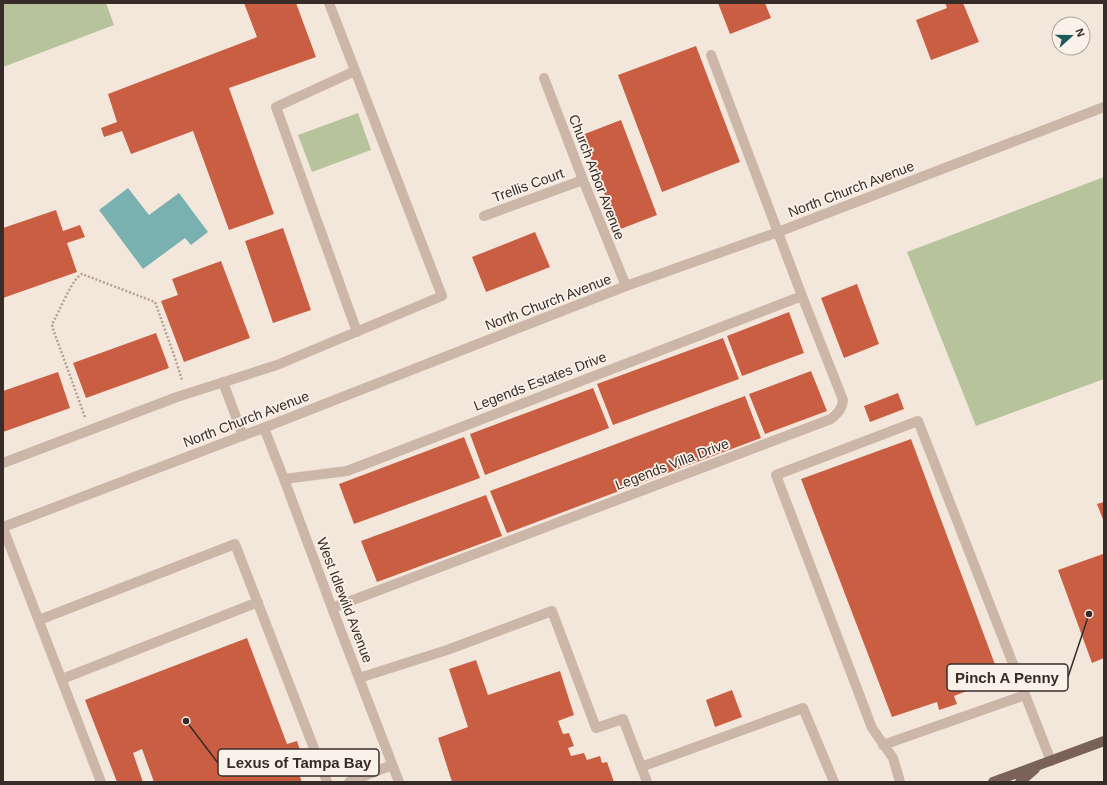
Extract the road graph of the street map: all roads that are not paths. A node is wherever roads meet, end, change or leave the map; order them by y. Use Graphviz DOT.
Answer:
graph roads {
  1 [pos="329,3"];
  2 [pos="711,56"];
  3 [pos="355,71"];
  4 [pos="544,78"];
  5 [pos="1104,107"];
  6 [pos="583,180"];
  7 [pos="484,216"];
  8 [pos="778,232"];
  9 [pos="626,286"];
  10 [pos="802,296"];
  11 [pos="357,332"];
  12 [pos="223,382"];
  13 [pos="264,428"];
  14 [pos="243,436"];
  15 [pos="3,463"];
  16 [pos="284,480"];
  17 [pos="3,527"];
  18 [pos="258,602"];
  19 [pos="332,608"];
  20 [pos="39,620"];
  21 [pos="359,678"];
  22 [pos="62,679"];
  23 [pos="1025,695"];
  24 [pos="1104,741"];
  25 [pos="883,745"];
  26 [pos="1046,763"];
  27 [pos="392,765"];
  28 [pos="641,767"];
  29 [pos="101,782"];
  30 [pos="327,782"];
  31 [pos="349,782"];
  32 [pos="399,782"];
  33 [pos="647,782"];
  34 [pos="834,782"];
  35 [pos="900,782"];
  36 [pos="994,782"];
  37 [pos="1020,782"];
  1 -- 3 [label="street"];
  2 -- 8 [label="street, Legends Villa Drive"];
  3 -- 11 [label="street"];
  3 -- 11 [label="street"];
  4 -- 6 [label="street, Church Arbor Avenue"];
  5 -- 8 [label="street, North Church Avenue"];
  6 -- 7 [label="street, Trellis Court"];
  6 -- 9 [label="street, Church Arbor Avenue"];
  8 -- 9 [label="street, North Church Avenue"];
  8 -- 10 [label="street, Legends Villa Drive"];
  9 -- 13 [label="street, North Church Avenue"];
  10 -- 16 [label="street, Legends Estates Drive"];
  10 -- 19 [label="street, Legends Villa Drive"];
  11 -- 12 [label="street"];
  12 -- 14 [label="street"];
  12 -- 15 [label="street"];
  13 -- 14 [label="street, North Church Avenue"];
  13 -- 16 [label="street, West Idlewild Avenue"];
  14 -- 17 [label="street, North Church Avenue"];
  16 -- 19 [label="street, West Idlewild Avenue"];
  17 -- 20 [label="street"];
  18 -- 20 [label="street"];
  18 -- 22 [label="street"];
  18 -- 30 [label="street"];
  19 -- 21 [label="street, West Idlewild Avenue"];
  20 -- 22 [label="street"];
  21 -- 27 [label="street, West Idlewild Avenue"];
  21 -- 28 [label="street"];
  22 -- 29 [label="street"];
  23 -- 25 [label="street"];
  23 -- 25 [label="street"];
  23 -- 26 [label="street"];
  24 -- 26 [label="main road"];
  25 -- 35 [label="street"];
  26 -- 36 [label="main road"];
  26 -- 37 [label="main road"];
  27 -- 31 [label="street"];
  27 -- 32 [label="street, West Idlewild Avenue"];
  28 -- 33 [label="street"];
  28 -- 34 [label="street"];
}
